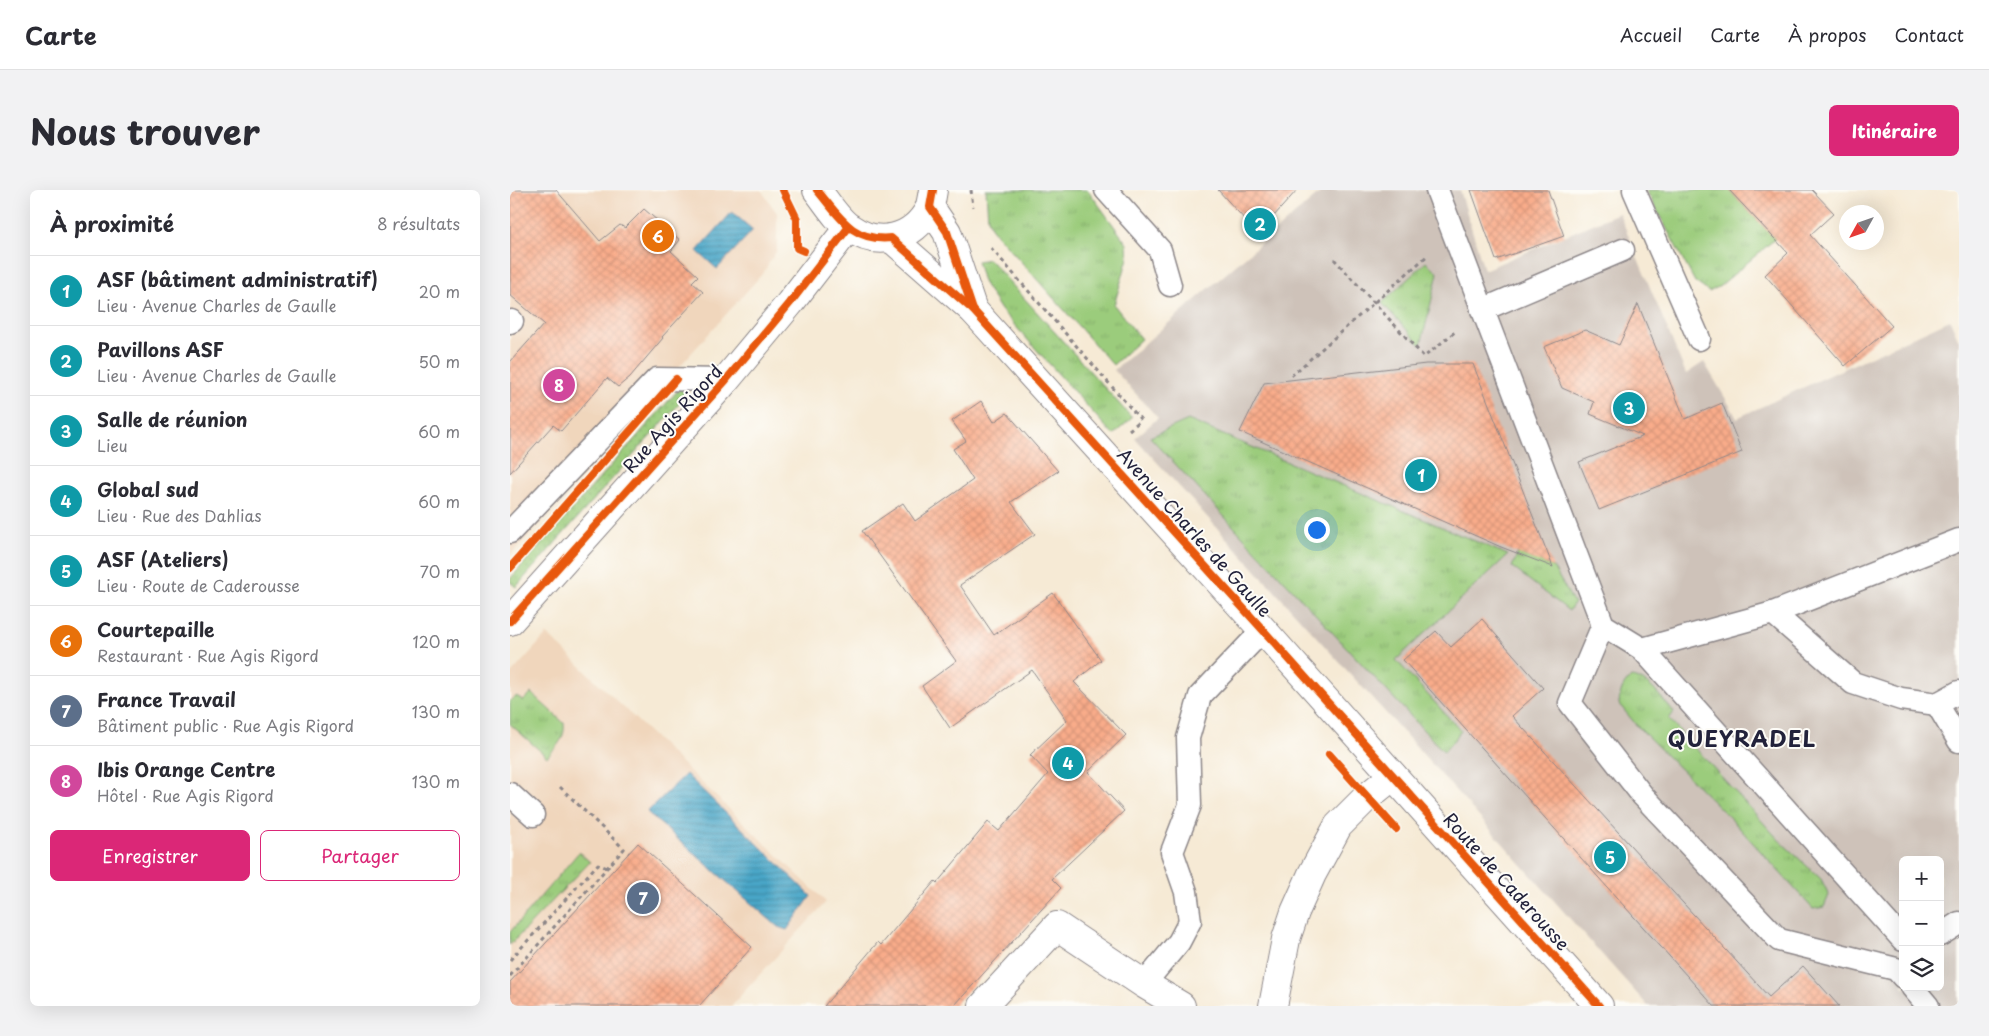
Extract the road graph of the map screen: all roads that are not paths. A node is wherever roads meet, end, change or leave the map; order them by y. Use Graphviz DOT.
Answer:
graph roads {
  1 [pos="817,190"];
  2 [pos="1106,190"];
  3 [pos="1437,190"];
  4 [pos="1634,190"];
  5 [pos="932,198"];
  6 [pos="848,228"];
  7 [pos="891,238"];
  8 [pos="1623,250"];
  9 [pos="1170,285"];
  10 [pos="973,310"];
  11 [pos="1482,310"];
  12 [pos="1699,340"];
  13 [pos="726,380"];
  14 [pos="510,532"];
  15 [pos="1959,540"];
  16 [pos="1773,613"];
  17 [pos="510,621"];
  18 [pos="1603,625"];
  19 [pos="1263,630"];
  20 [pos="1642,649"];
  21 [pos="1959,692"];
  22 [pos="1937,704"];
  23 [pos="1959,741"];
  24 [pos="1393,776"];
  25 [pos="510,794"];
  26 [pos="533,815"];
  27 [pos="1959,923"];
  28 [pos="1944,932"];
  29 [pos="1899,936"];
  30 [pos="1899,970"];
  31 [pos="1144,984"];
  32 [pos="1915,991"];
  33 [pos="983,1006"];
  34 [pos="1182,1006"];
  35 [pos="1273,1006"];
  36 [pos="1600,1006"];
  37 [pos="1928,1006"];
  1 -- 6 [label="main road, Avenue Charles de Gaulle"];
  2 -- 9 [label="lane"];
  3 -- 11 [label="lane"];
  4 -- 12 [label="lane"];
  5 -- 7 [label="main road, Avenue Charles de Gaulle"];
  5 -- 10 [label="main road, Avenue Charles de Gaulle"];
  6 -- 7 [label="main road, Avenue Charles de Gaulle"];
  6 -- 13 [label="main road, Rue Agis Rigord"];
  7 -- 10 [label="main road, Avenue Charles de Gaulle"];
  8 -- 11 [label="lane"];
  10 -- 19 [label="main road, Avenue Charles de Gaulle"];
  11 -- 18 [label="lane"];
  13 -- 14 [label="lane"];
  13 -- 17 [label="main road, Rue Agis Rigord"];
  15 -- 16 [label="lane"];
  16 -- 20 [label="lane"];
  16 -- 22 [label="lane"];
  18 -- 20 [label="lane"];
  18 -- 30 [label="lane"];
  19 -- 24 [label="main road, Avenue Charles de Gaulle"];
  19 -- 31 [label="lane"];
  20 -- 29 [label="lane"];
  21 -- 22 [label="lane"];
  22 -- 23 [label="lane"];
  24 -- 35 [label="main road"];
  24 -- 36 [label="main road, Route de Caderousse"];
  25 -- 26 [label="lane"];
  27 -- 28 [label="lane"];
  31 -- 33 [label="main road"];
  31 -- 34 [label="main road"];
  32 -- 37 [label="lane"];
}
